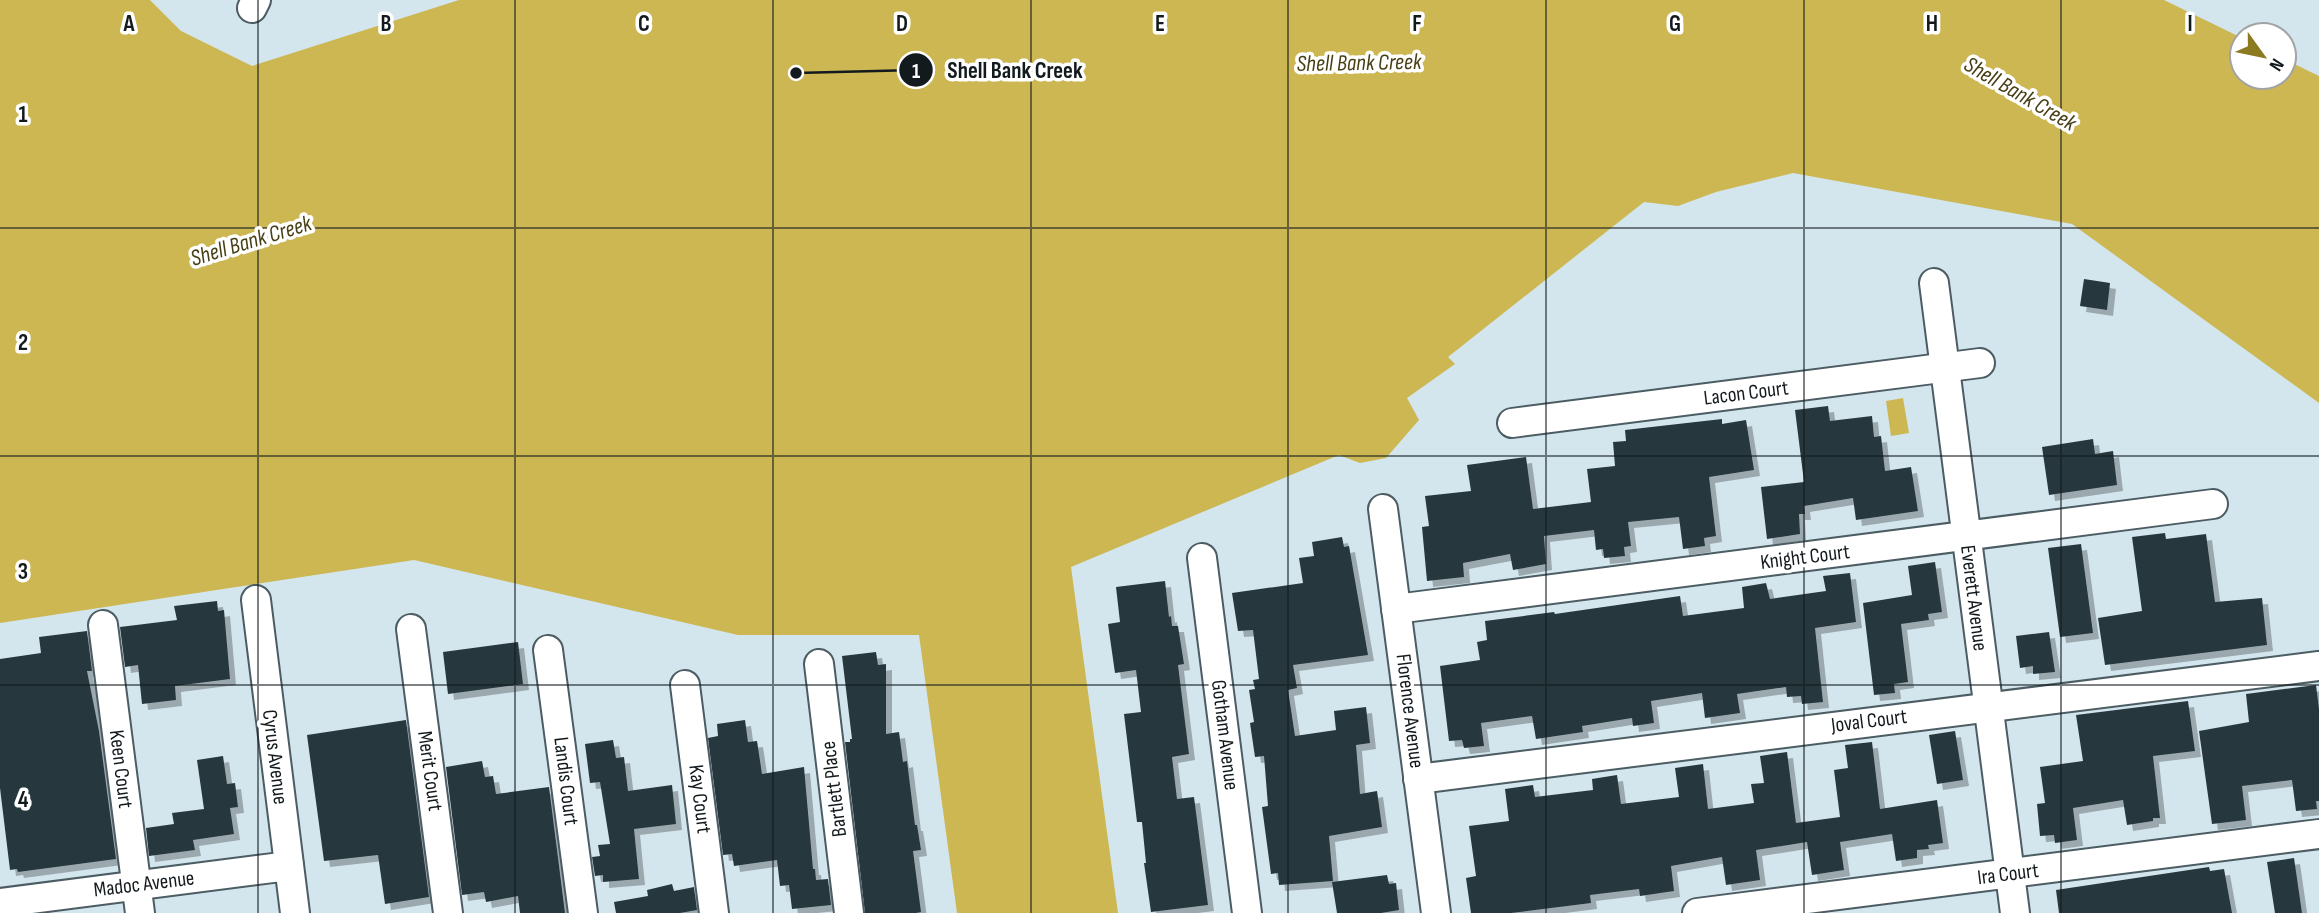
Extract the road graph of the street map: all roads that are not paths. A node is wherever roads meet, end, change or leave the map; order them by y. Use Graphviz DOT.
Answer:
graph roads {
  1 [pos="1934,283"];
  2 [pos="1980,363"];
  3 [pos="1945,368"];
  4 [pos="1512,423"];
  5 [pos="2213,504"];
  6 [pos="1383,509"];
  7 [pos="1966,536"];
  8 [pos="1202,558"];
  9 [pos="256,600"];
  10 [pos="1396,609"];
  11 [pos="103,625"];
  12 [pos="411,629"];
  13 [pos="548,650"];
  14 [pos="819,664"];
  15 [pos="2319,666"];
  16 [pos="685,685"];
  17 [pos="1988,706"];
  18 [pos="1418,779"];
  19 [pos="2319,834"];
  20 [pos="289,866"];
  21 [pos="2010,874"];
  22 [pos="136,885"];
  23 [pos="0,903"];
  24 [pos="140,913"];
  25 [pos="295,913"];
  26 [pos="448,913"];
  27 [pos="583,913"];
  28 [pos="714,913"];
  29 [pos="849,913"];
  30 [pos="1247,913"];
  31 [pos="1436,913"];
  32 [pos="1698,913"];
  33 [pos="2015,913"];
  1 -- 3 [label="street, Everett Avenue"];
  2 -- 3 [label="street, Lacon Court"];
  3 -- 4 [label="street, Lacon Court"];
  3 -- 7 [label="street, Everett Avenue"];
  5 -- 7 [label="street, Knight Court"];
  6 -- 10 [label="street, Florence Avenue"];
  7 -- 10 [label="street, Knight Court"];
  7 -- 17 [label="street, Everett Avenue"];
  8 -- 30 [label="street, Gotham Avenue"];
  9 -- 20 [label="street, Cyrus Avenue"];
  10 -- 18 [label="street, Florence Avenue"];
  11 -- 22 [label="street, Keen Court"];
  12 -- 26 [label="street, Merit Court"];
  13 -- 27 [label="street, Landis Court"];
  14 -- 29 [label="street, Bartlett Place"];
  15 -- 17 [label="street, Joval Court"];
  16 -- 28 [label="street, Kay Court"];
  17 -- 18 [label="street, Joval Court"];
  17 -- 21 [label="street, Everett Avenue"];
  18 -- 31 [label="street, Florence Avenue"];
  19 -- 21 [label="street, Ira Court"];
  20 -- 22 [label="street, Madoc Avenue"];
  20 -- 25 [label="street, Cyrus Avenue"];
  21 -- 32 [label="street, Ira Court"];
  21 -- 33 [label="street, Everett Avenue"];
  22 -- 23 [label="street, Madoc Avenue"];
  22 -- 24 [label="street, Keen Court"];
}
